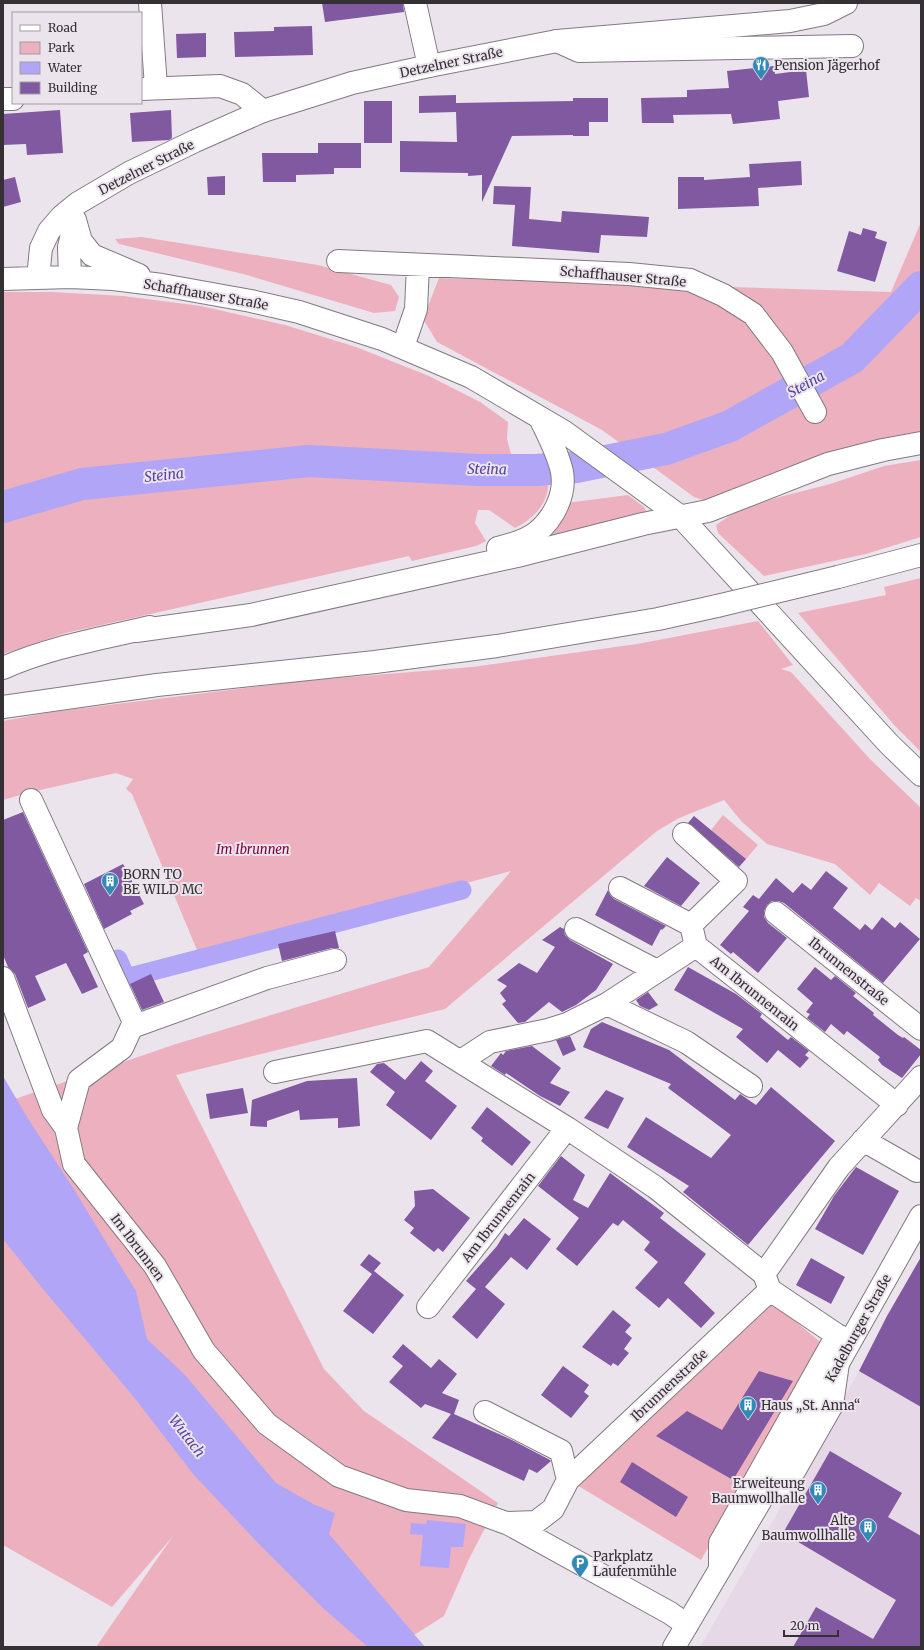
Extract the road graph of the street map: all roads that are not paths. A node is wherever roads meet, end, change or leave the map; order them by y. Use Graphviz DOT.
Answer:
graph roads {
  1 [pos="150,3"];
  2 [pos="415,3"];
  3 [pos="846,3"];
  4 [pos="556,41"];
  5 [pos="852,46"];
  6 [pos="429,66"];
  7 [pos="149,88"];
  8 [pos="262,111"];
  9 [pos="76,211"];
  10 [pos="338,261"];
  11 [pos="418,265"];
  12 [pos="70,277"];
  13 [pos="38,278"];
  14 [pos="3,279"];
  15 [pos="162,285"];
  16 [pos="402,347"];
  17 [pos="815,412"];
  18 [pos="550,428"];
  19 [pos="921,444"];
  20 [pos="680,517"];
  21 [pos="921,555"];
  22 [pos="136,630"];
  23 [pos="3,668"];
  24 [pos="3,708"];
  25 [pos="921,775"];
  26 [pos="31,800"];
  27 [pos="684,834"];
  28 [pos="620,888"];
  29 [pos="776,913"];
  30 [pos="691,925"];
  31 [pos="576,928"];
  32 [pos="696,946"];
  33 [pos="335,960"];
  34 [pos="657,971"];
  35 [pos="3,978"];
  36 [pos="607,1004"];
  37 [pos="132,1027"];
  38 [pos="921,1029"];
  39 [pos="461,1061"];
  40 [pos="275,1072"];
  41 [pos="921,1077"];
  42 [pos="751,1086"];
  43 [pos="896,1105"];
  44 [pos="66,1128"];
  45 [pos="567,1128"];
  46 [pos="864,1140"];
  47 [pos="917,1171"];
  48 [pos="921,1216"];
  49 [pos="767,1282"];
  50 [pos="428,1307"];
  51 [pos="843,1338"];
  52 [pos="485,1412"];
  53 [pos="568,1480"];
  54 [pos="506,1523"];
  55 [pos="720,1568"];
  56 [pos="687,1625"];
  57 [pos="674,1647"];
  1 -- 7 [label="main road"];
  2 -- 6 [label="main road"];
  3 -- 4 [label="main road, Detzelner Straße"];
  4 -- 5 [label="main road"];
  4 -- 6 [label="main road, Detzelner Straße"];
  6 -- 8 [label="main road, Detzelner Straße"];
  7 -- 8 [label="main road"];
  8 -- 9 [label="main road, Detzelner Straße"];
  9 -- 12 [label="main road"];
  9 -- 13 [label="main road, Detzelner Straße"];
  9 -- 15 [label="main road"];
  10 -- 11 [label="main road, Schaffhauser Straße"];
  11 -- 16 [label="main road"];
  11 -- 17 [label="main road, Schaffhauser Straße"];
  12 -- 13 [label="main road, Schaffhauser Straße"];
  12 -- 15 [label="main road, Schaffhauser Straße"];
  13 -- 14 [label="main road, Schaffhauser Straße"];
  15 -- 16 [label="main road, Schaffhauser Straße"];
  16 -- 18 [label="main road, Schaffhauser Straße"];
  18 -- 20 [label="main road, Schaffhauser Straße"];
  18 -- 22 [label="main road"];
  19 -- 20 [label="main road"];
  20 -- 22 [label="main road"];
  20 -- 25 [label="main road, Schaffhauser Straße"];
  21 -- 24 [label="main road, bridge"];
  22 -- 23 [label="main road"];
  26 -- 37 [label="main road"];
  27 -- 30 [label="main road"];
  28 -- 30 [label="main road"];
  29 -- 38 [label="main road, Ibrunnenstraße"];
  30 -- 32 [label="main road"];
  31 -- 34 [label="main road"];
  32 -- 34 [label="main road"];
  32 -- 43 [label="main road, Am Ibrunnenrain"];
  33 -- 37 [label="main road"];
  34 -- 36 [label="main road"];
  35 -- 44 [label="main road"];
  36 -- 39 [label="main road"];
  36 -- 42 [label="main road"];
  37 -- 44 [label="main road, Im Ibrunnen"];
  39 -- 40 [label="main road"];
  39 -- 45 [label="main road"];
  41 -- 43 [label="main road, Ibrunnenstraße"];
  43 -- 46 [label="main road, Ibrunnenstraße"];
  44 -- 54 [label="main road, Im Ibrunnen"];
  45 -- 49 [label="main road"];
  45 -- 50 [label="main road, Am Ibrunnenrain"];
  46 -- 47 [label="main road"];
  46 -- 49 [label="main road, Ibrunnenstraße"];
  48 -- 51 [label="main road, Kadelburger Straße"];
  49 -- 51 [label="main road"];
  49 -- 53 [label="main road, Ibrunnenstraße"];
  51 -- 55 [label="main road, Kadelburger Straße"];
  51 -- 55 [label="main road"];
  52 -- 53 [label="main road"];
  53 -- 54 [label="main road, Im Ibrunnen"];
  54 -- 56 [label="main road"];
  55 -- 56 [label="main road, Kadelburger Straße"];
  56 -- 57 [label="main road, Kadelburger Straße"];
}
